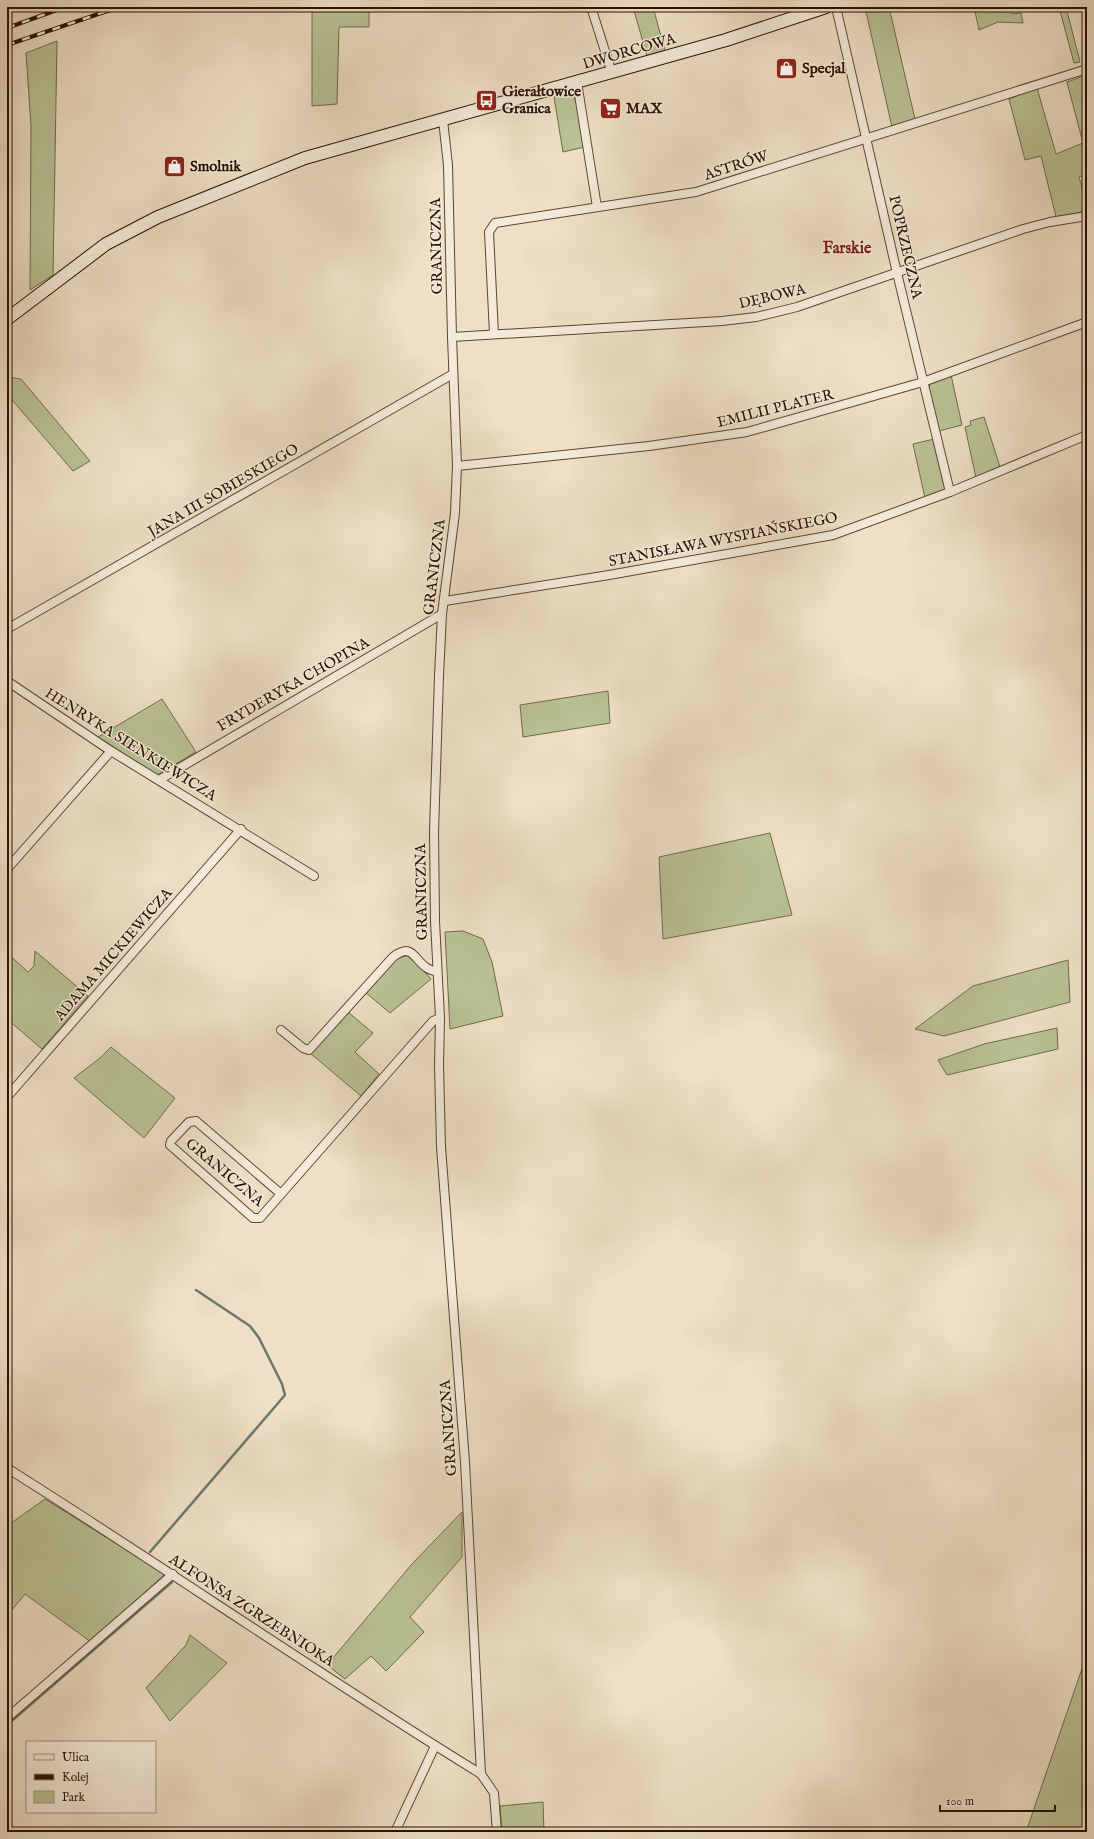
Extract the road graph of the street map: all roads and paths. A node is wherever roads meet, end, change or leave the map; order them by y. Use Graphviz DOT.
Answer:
graph roads {
  1 [pos="591,7"];
  2 [pos="826,7"];
  3 [pos="836,7"];
  4 [pos="1087,69"];
  5 [pos="612,73"];
  6 [pos="577,82"];
  7 [pos="441,120"];
  8 [pos="866,140"];
  9 [pos="597,207"];
  10 [pos="1087,216"];
  11 [pos="897,273"];
  12 [pos="7,319"];
  13 [pos="1087,322"];
  14 [pos="494,334"];
  15 [pos="452,337"];
  16 [pos="453,374"];
  17 [pos="923,382"];
  18 [pos="1087,435"];
  19 [pos="457,466"];
  20 [pos="950,492"];
  21 [pos="445,601"];
  22 [pos="442,614"];
  23 [pos="7,629"];
  24 [pos="7,681"];
  25 [pos="111,751"];
  26 [pos="159,780"];
  27 [pos="240,829"];
  28 [pos="7,869"];
  29 [pos="314,876"];
  30 [pos="436,971"];
  31 [pos="440,1018"];
  32 [pos="281,1030"];
  33 [pos="7,1097"];
  34 [pos="281,1194"];
  35 [pos="7,1468"];
  36 [pos="172,1574"];
  37 [pos="7,1718"];
  38 [pos="435,1746"];
  39 [pos="482,1774"];
  40 [pos="395,1832"];
  41 [pos="497,1832"];
  1 -- 5 [label="street"];
  2 -- 5 [label="main road, DWORCOWA"];
  3 -- 8 [label="street, POPRZECZNA"];
  4 -- 8 [label="street, ASTRÓW"];
  5 -- 6 [label="main road, DWORCOWA"];
  6 -- 7 [label="main road, DWORCOWA"];
  6 -- 9 [label="street"];
  7 -- 12 [label="main road, DWORCOWA"];
  7 -- 15 [label="street, GRANICZNA"];
  8 -- 9 [label="street, ASTRÓW"];
  8 -- 11 [label="street, POPRZECZNA"];
  9 -- 14 [label="street, ASTRÓW"];
  10 -- 11 [label="street, DĘBOWA"];
  11 -- 14 [label="street, DĘBOWA"];
  11 -- 17 [label="street, POPRZECZNA"];
  13 -- 17 [label="street, EMILII PLATER"];
  14 -- 15 [label="street, DĘBOWA"];
  15 -- 16 [label="street, GRANICZNA"];
  16 -- 19 [label="street, GRANICZNA"];
  16 -- 23 [label="street, JANA III SOBIESKIEGO"];
  17 -- 19 [label="street, EMILII PLATER"];
  17 -- 20 [label="street, POPRZECZNA"];
  18 -- 20 [label="street, STANISŁAWA WYSPIAŃSKIEGO"];
  19 -- 21 [label="street, GRANICZNA"];
  20 -- 21 [label="street, STANISŁAWA WYSPIAŃSKIEGO"];
  21 -- 22 [label="street, GRANICZNA"];
  22 -- 26 [label="street, FRYDERYKA CHOPINA"];
  22 -- 30 [label="street, GRANICZNA"];
  24 -- 25 [label="street, HENRYKA SIENKIEWICZA"];
  25 -- 26 [label="street, HENRYKA SIENKIEWICZA"];
  25 -- 28 [label="street"];
  26 -- 27 [label="street, HENRYKA SIENKIEWICZA"];
  27 -- 29 [label="street, HENRYKA SIENKIEWICZA"];
  27 -- 33 [label="street, ADAMA MICKIEWICZA"];
  30 -- 31 [label="street, GRANICZNA"];
  30 -- 32 [label="street"];
  31 -- 34 [label="street, GRANICZNA"];
  31 -- 39 [label="street, GRANICZNA"];
  34 -- 34 [label="street, GRANICZNA"];
  35 -- 36 [label="street, ALFONSA ZGRZEBNIOKA"];
  36 -- 37 [label="street"];
  36 -- 38 [label="street, ALFONSA ZGRZEBNIOKA"];
  38 -- 39 [label="street, ALFONSA ZGRZEBNIOKA"];
  38 -- 40 [label="street"];
  39 -- 41 [label="street, GRANICZNA"];
}
